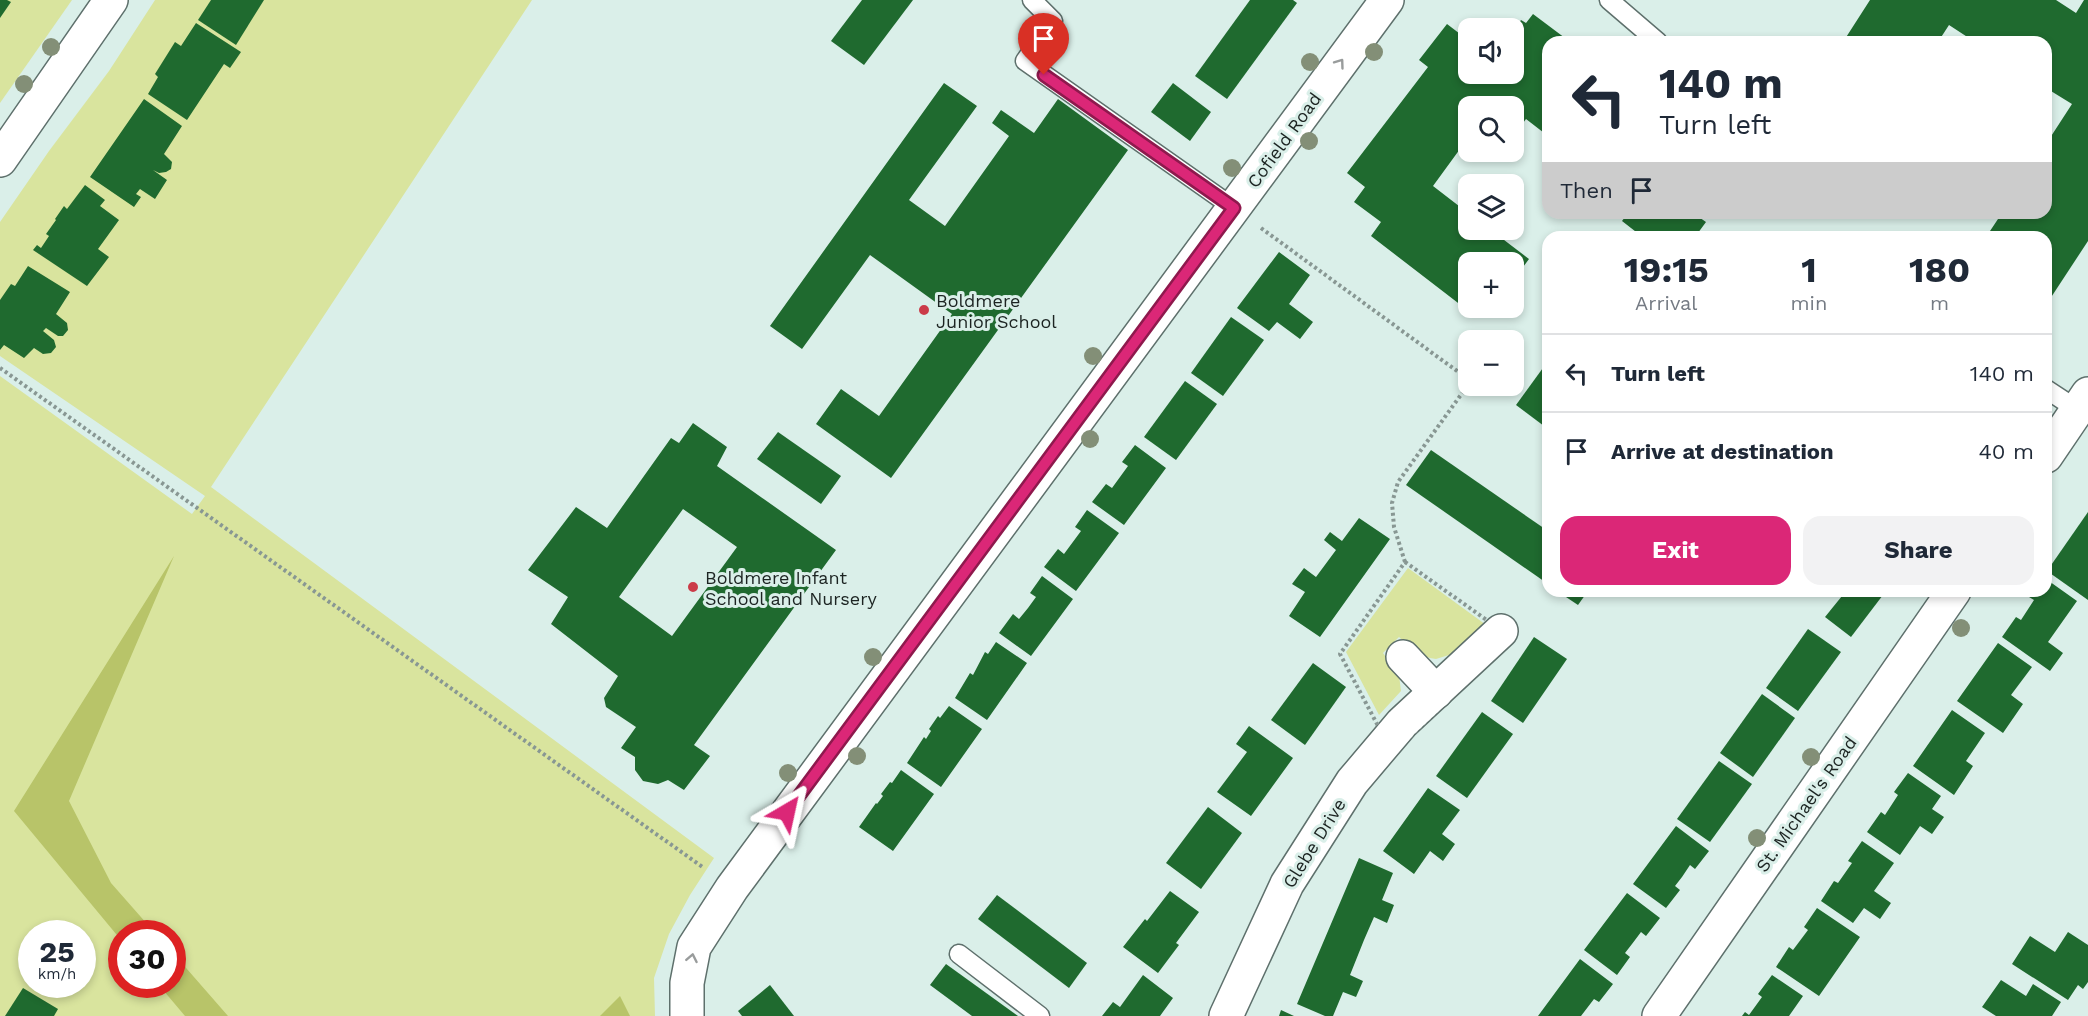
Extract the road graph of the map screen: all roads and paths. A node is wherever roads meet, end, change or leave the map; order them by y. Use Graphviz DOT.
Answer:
graph roads {
  1 [pos="111,0"];
  2 [pos="1032,0"];
  3 [pos="1387,0"];
  4 [pos="1610,0"];
  5 [pos="1651,36"];
  6 [pos="0,160"];
  7 [pos="1234,208"];
  8 [pos="0,368"];
  9 [pos="1458,373"];
  10 [pos="2052,391"];
  11 [pos="1460,396"];
  12 [pos="2083,402"];
  13 [pos="2052,447"];
  14 [pos="1405,562"];
  15 [pos="1950,597"];
  16 [pos="1501,631"];
  17 [pos="1403,657"];
  18 [pos="1436,692"];
  19 [pos="732,888"];
  20 [pos="959,954"];
  21 [pos="687,1016"];
  22 [pos="1040,1016"];
  23 [pos="1226,1016"];
  24 [pos="1659,1016"];
  1 -- 6 [label="street"];
  2 -- 7 [label="lane"];
  7 -- 3 [label="street, Cofield Road, one-way"];
  4 -- 5 [label="lane"];
  7 -- 9 [label="path"];
  7 -- 19 [label="street, Cofield Road"];
  8 -- 19 [label="path"];
  10 -- 12 [label="lane"];
  11 -- 14 [label="path"];
  12 -- 13 [label="street"];
  15 -- 24 [label="street, St. Michael's Road"];
  16 -- 18 [label="street, Glebe Drive"];
  17 -- 18 [label="street"];
  18 -- 23 [label="street, Glebe Drive"];
  21 -- 19 [label="street, Cofield Road, one-way"];
  20 -- 22 [label="lane"];
}
